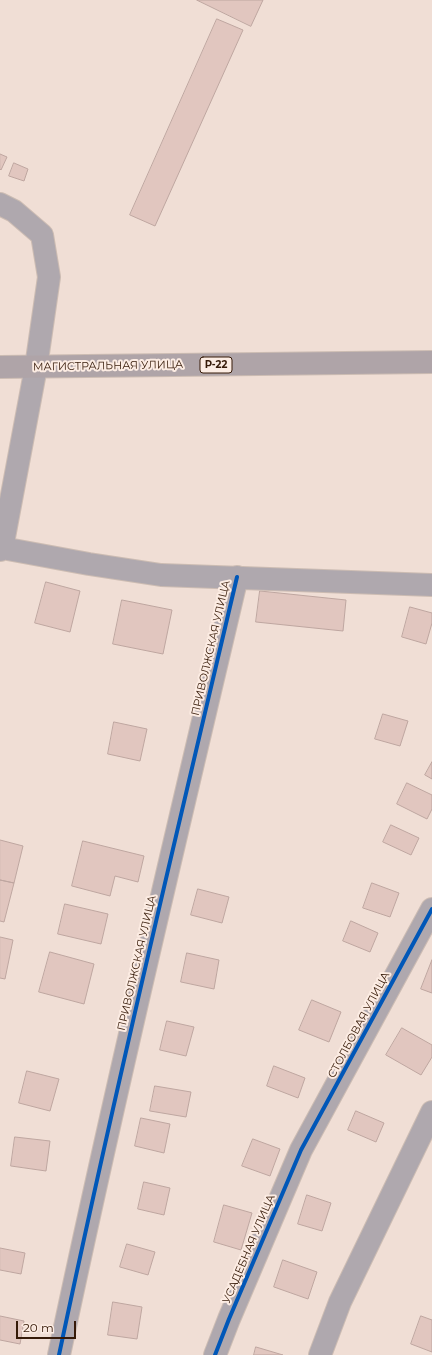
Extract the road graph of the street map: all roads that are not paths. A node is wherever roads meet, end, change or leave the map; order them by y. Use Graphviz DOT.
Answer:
graph roads {
  1 [pos="0,204"];
  2 [pos="432,362"];
  3 [pos="0,367"];
  4 [pos="36,367"];
  5 [pos="1,549"];
  6 [pos="237,577"];
  7 [pos="432,585"];
  8 [pos="432,909"];
  9 [pos="432,1112"];
  10 [pos="301,1150"];
  11 [pos="59,1355"];
  12 [pos="215,1355"];
  13 [pos="320,1355"];
  1 -- 4 [label="street"];
  2 -- 4 [label="highway, МАГИСТРАЛЬНАЯ УЛИЦА / Р-22"];
  3 -- 4 [label="highway, МАГИСТРАЛЬНАЯ УЛИЦА / Р-22"];
  4 -- 5 [label="street"];
  5 -- 6 [label="street"];
  6 -- 7 [label="street"];
  6 -- 11 [label="street, ПРИВОЛЖСКАЯ УЛИЦА"];
  8 -- 10 [label="street, СТОЛБОВАЯ УЛИЦА"];
  9 -- 13 [label="street"];
  10 -- 12 [label="street, УСАДЕБНАЯ УЛИЦА"];
}
